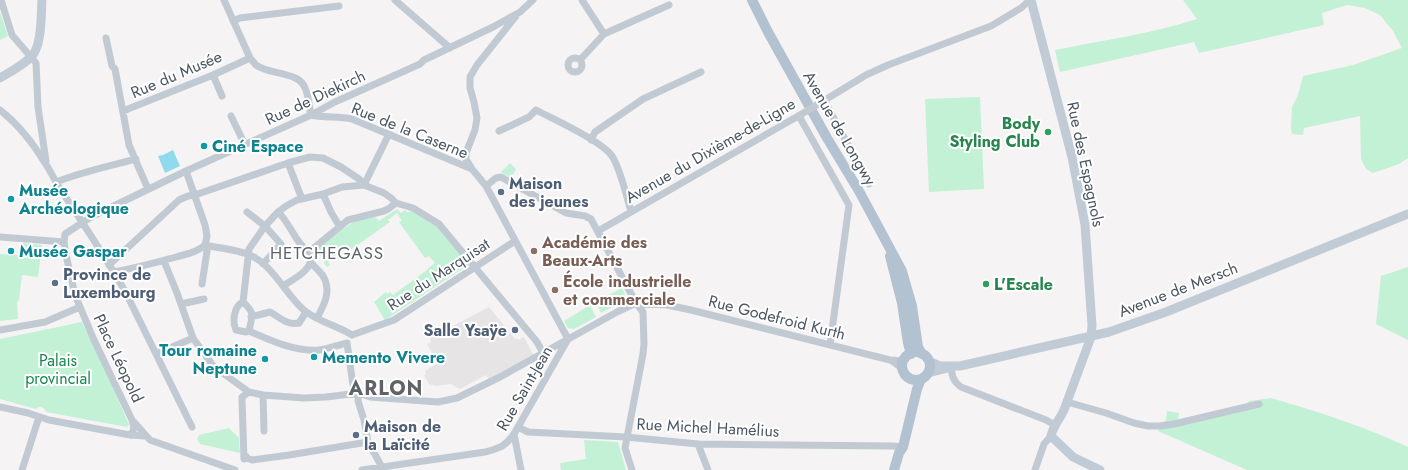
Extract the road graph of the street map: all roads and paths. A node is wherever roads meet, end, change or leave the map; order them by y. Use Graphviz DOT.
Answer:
graph roads {
  1 [pos="1,0"];
  2 [pos="224,0"];
  3 [pos="395,0"];
  4 [pos="533,0"];
  5 [pos="582,0"];
  6 [pos="748,0"];
  7 [pos="752,0"];
  8 [pos="1030,0"];
  9 [pos="42,1"];
  10 [pos="669,5"];
  11 [pos="339,6"];
  12 [pos="520,12"];
  13 [pos="233,21"];
  14 [pos="493,27"];
  15 [pos="768,32"];
  16 [pos="604,34"];
  17 [pos="499,37"];
  18 [pos="106,38"];
  19 [pos="450,48"];
  20 [pos="32,56"];
  21 [pos="250,58"];
  22 [pos="580,60"];
  23 [pos="701,72"];
  24 [pos="213,75"];
  25 [pos="0,78"];
  26 [pos="222,96"];
  27 [pos="822,102"];
  28 [pos="0,110"];
  29 [pos="123,111"];
  30 [pos="311,115"];
  31 [pos="799,115"];
  32 [pos="231,116"];
  33 [pos="499,131"];
  34 [pos="389,134"];
  35 [pos="591,140"];
  36 [pos="245,145"];
  37 [pos="136,160"];
  38 [pos="288,163"];
  39 [pos="46,164"];
  40 [pos="472,169"];
  41 [pos="186,171"];
  42 [pos="56,182"];
  43 [pos="869,184"];
  44 [pos="364,185"];
  45 [pos="486,186"];
  46 [pos="148,189"];
  47 [pos="324,194"];
  48 [pos="195,195"];
  49 [pos="302,198"];
  50 [pos="396,203"];
  51 [pos="247,212"];
  52 [pos="278,212"];
  53 [pos="631,212"];
  54 [pos="1408,214"];
  55 [pos="82,222"];
  56 [pos="265,226"];
  57 [pos="340,227"];
  58 [pos="598,231"];
  59 [pos="0,237"];
  60 [pos="515,241"];
  61 [pos="886,241"];
  62 [pos="64,242"];
  63 [pos="205,245"];
  64 [pos="309,252"];
  65 [pos="248,254"];
  66 [pos="164,261"];
  67 [pos="311,262"];
  68 [pos="109,264"];
  69 [pos="263,264"];
  70 [pos="474,266"];
  71 [pos="114,272"];
  72 [pos="202,284"];
  73 [pos="283,286"];
  74 [pos="204,299"];
  75 [pos="243,302"];
  76 [pos="636,303"];
  77 [pos="181,304"];
  78 [pos="80,307"];
  79 [pos="306,312"];
  80 [pos="251,317"];
  81 [pos="317,318"];
  82 [pos="0,330"];
  83 [pos="249,331"];
  84 [pos="352,335"];
  85 [pos="1091,337"];
  86 [pos="193,338"];
  87 [pos="568,339"];
  88 [pos="347,343"];
  89 [pos="830,345"];
  90 [pos="544,353"];
  91 [pos="156,354"];
  92 [pos="925,357"];
  93 [pos="906,365"];
  94 [pos="951,367"];
  95 [pos="925,376"];
  96 [pos="249,392"];
  97 [pos="359,393"];
  98 [pos="263,395"];
  99 [pos="1067,402"];
  100 [pos="1259,404"];
  101 [pos="0,407"];
  102 [pos="39,417"];
  103 [pos="132,420"];
  104 [pos="1055,425"];
  105 [pos="192,427"];
  106 [pos="518,427"];
  107 [pos="264,431"];
  108 [pos="514,434"];
  109 [pos="130,435"];
  110 [pos="146,436"];
  111 [pos="1051,436"];
  112 [pos="626,437"];
  113 [pos="368,442"];
  114 [pos="698,444"];
  115 [pos="900,449"];
  116 [pos="375,469"];
  117 [pos="22,470"];
  118 [pos="236,470"];
  119 [pos="520,470"];
  120 [pos="632,470"];
  121 [pos="708,470"];
  122 [pos="894,470"];
  123 [pos="1035,470"];
  124 [pos="1100,470"];
  1 -- 20 [label="street"];
  2 -- 13 [label="street"];
  3 -- 19 [label="street"];
  4 -- 12 [label="street, Rue de Diekirch"];
  5 -- 16 [label="street"];
  6 -- 15 [label="main road"];
  7 -- 15 [label="main road"];
  8 -- 27 [label="street, Avenue du Dixième-de-Ligne"];
  8 -- 85 [label="main road, Rue des Espagnols"];
  9 -- 20 [label="main road"];
  10 -- 16 [label="street"];
  11 -- 13 [label="street"];
  12 -- 14 [label="street, Rue de Diekirch"];
  12 -- 17 [label="street"];
  13 -- 21 [label="street"];
  14 -- 17 [label="street"];
  14 -- 19 [label="street, Rue de Diekirch"];
  15 -- 61 [label="main road, Avenue de Longwy"];
  16 -- 22 [label="street"];
  17 -- 40 [label="street"];
  18 -- 29 [label="street"];
  19 -- 30 [label="street, Rue de Diekirch"];
  20 -- 25 [label="main road"];
  20 -- 39 [label="street"];
  21 -- 24 [label="street, Rue du Musée"];
  21 -- 30 [label="street"];
  23 -- 35 [label="street"];
  24 -- 26 [label="street"];
  24 -- 29 [label="street, Rue du Musée"];
  27 -- 31 [label="street, Avenue du Dixième-de-Ligne, bridge"];
  27 -- 43 [label="street"];
  28 -- 39 [label="street"];
  29 -- 37 [label="street, Rue du Musée"];
  30 -- 34 [label="street, Rue de la Caserne"];
  30 -- 36 [label="street, Rue de Diekirch"];
  31 -- 53 [label="street, Avenue du Dixième-de-Ligne"];
  31 -- 89 [label="street"];
  32 -- 36 [label="street"];
  33 -- 35 [label="street"];
  34 -- 40 [label="street, Rue de la Caserne"];
  34 -- 44 [label="street"];
  35 -- 53 [label="street"];
  36 -- 41 [label="street, Rue de Diekirch"];
  37 -- 42 [label="street"];
  37 -- 46 [label="street, Rue du Musée"];
  38 -- 44 [label="street"];
  38 -- 48 [label="street"];
  38 -- 49 [label="street"];
  39 -- 42 [label="street"];
  40 -- 45 [label="street, Rue de la Caserne"];
  41 -- 46 [label="street, Rue de Diekirch"];
  41 -- 48 [label="street"];
  42 -- 55 [label="street"];
  44 -- 47 [label="street"];
  44 -- 50 [label="street"];
  45 -- 58 [label="street"];
  45 -- 60 [label="street, Rue de la Caserne"];
  46 -- 55 [label="street, Rue de Diekirch"];
  47 -- 49 [label="street"];
  47 -- 57 [label="street"];
  48 -- 63 [label="street"];
  48 -- 68 [label="street"];
  49 -- 52 [label="street"];
  50 -- 57 [label="street"];
  50 -- 70 [label="street"];
  51 -- 56 [label="street"];
  52 -- 56 [label="street"];
  52 -- 64 [label="street"];
  53 -- 58 [label="street, Avenue du Dixième-de-Ligne"];
  54 -- 85 [label="main road, Avenue de Mersch"];
  55 -- 62 [label="street, Rue de Diekirch"];
  55 -- 68 [label="street"];
  56 -- 65 [label="street"];
  56 -- 69 [label="street"];
  57 -- 64 [label="street"];
  58 -- 76 [label="street"];
  59 -- 62 [label="street"];
  60 -- 70 [label="street, Rue du Marquisat"];
  60 -- 87 [label="street, Rue de la Caserne"];
  61 -- 92 [label="main road, Avenue de Longwy"];
  61 -- 93 [label="main road, Avenue de Longwy"];
  62 -- 78 [label="street, Place Léopold"];
  63 -- 65 [label="street"];
  63 -- 66 [label="street"];
  63 -- 72 [label="street"];
  64 -- 67 [label="street"];
  65 -- 69 [label="street"];
  65 -- 75 [label="street"];
  66 -- 71 [label="street"];
  66 -- 77 [label="street"];
  67 -- 73 [label="street"];
  67 -- 81 [label="street"];
  68 -- 71 [label="street"];
  69 -- 73 [label="street"];
  70 -- 84 [label="street, Rue du Marquisat"];
  70 -- 90 [label="street"];
  71 -- 91 [label="street"];
  73 -- 79 [label="street"];
  74 -- 77 [label="street"];
  75 -- 80 [label="street"];
  75 -- 83 [label="street"];
  76 -- 87 [label="street, Rue Godefroid Kurth"];
  76 -- 89 [label="street, Rue Godefroid Kurth"];
  76 -- 112 [label="street"];
  77 -- 86 [label="street"];
  78 -- 82 [label="street"];
  78 -- 103 [label="street, Place Léopold"];
  79 -- 80 [label="street"];
  79 -- 81 [label="street"];
  80 -- 83 [label="street"];
  81 -- 84 [label="street"];
  83 -- 88 [label="street"];
  84 -- 88 [label="street"];
  85 -- 94 [label="main road, Avenue de Mersch"];
  85 -- 99 [label="main road, Rue des Espagnols"];
  86 -- 91 [label="street"];
  86 -- 96 [label="street"];
  87 -- 90 [label="street, Rue Godefroid Kurth"];
  87 -- 106 [label="street, Rue Saint-Jean"];
  88 -- 97 [label="street"];
  89 -- 93 [label="street, Rue Godefroid Kurth"];
  90 -- 97 [label="street, Rue Godefroid Kurth"];
  91 -- 105 [label="street"];
  92 -- 93 [label="main road"];
  92 -- 94 [label="main road, Avenue de Mersch"];
  92 -- 95 [label="main road"];
  93 -- 95 [label="main road"];
  93 -- 115 [label="main road, Avenue de Longwy"];
  94 -- 95 [label="main road, Avenue de Mersch"];
  94 -- 104 [label="street"];
  95 -- 115 [label="main road, Avenue de Longwy"];
  96 -- 98 [label="street, Rue Godefroid Kurth"];
  96 -- 113 [label="street"];
  97 -- 98 [label="street, Rue Godefroid Kurth"];
  97 -- 113 [label="street"];
  98 -- 107 [label="street"];
  99 -- 100 [label="street"];
  99 -- 104 [label="main road, Rue des Espagnols"];
  101 -- 102 [label="street"];
  102 -- 109 [label="street"];
  102 -- 117 [label="street"];
  103 -- 109 [label="street"];
  103 -- 110 [label="street, Place Léopold"];
  104 -- 111 [label="main road, Rue des Espagnols"];
  106 -- 108 [label="street, Rue Saint-Jean"];
  106 -- 112 [label="street, Rue Michel Hamélius"];
  108 -- 116 [label="street, Rue Saint-Jean"];
  108 -- 119 [label="street"];
  109 -- 110 [label="street"];
  110 -- 118 [label="street"];
  111 -- 123 [label="street"];
  111 -- 124 [label="main road"];
  112 -- 114 [label="street, Rue Michel Hamélius"];
  112 -- 120 [label="street"];
  113 -- 116 [label="street"];
  114 -- 115 [label="street, Rue Michel Hamélius"];
  114 -- 121 [label="street"];
  115 -- 122 [label="main road, Avenue de Longwy"];
}
